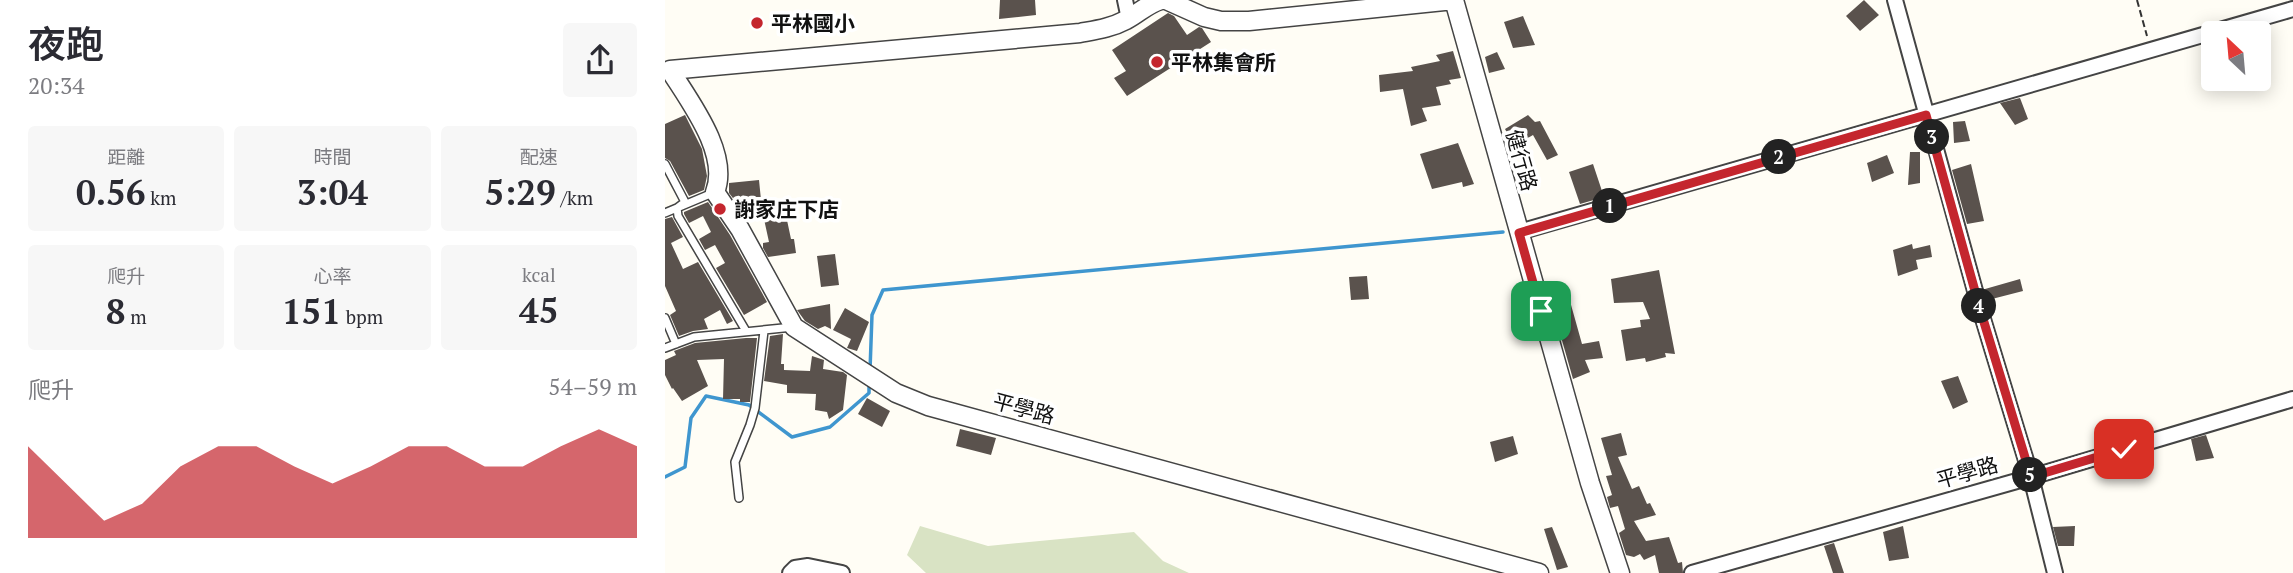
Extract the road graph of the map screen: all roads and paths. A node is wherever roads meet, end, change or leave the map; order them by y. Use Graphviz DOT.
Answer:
graph roads {
  1 [pos="1125,0"];
  2 [pos="1164,0"];
  3 [pos="1454,0"];
  4 [pos="1895,0"];
  5 [pos="2137,0"];
  6 [pos="2293,9"];
  7 [pos="1129,19"];
  8 [pos="2151,50"];
  9 [pos="667,66"];
  10 [pos="1926,115"];
  11 [pos="665,164"];
  12 [pos="715,192"];
  13 [pos="677,208"];
  14 [pos="665,213"];
  15 [pos="1519,233"];
  16 [pos="665,318"];
  17 [pos="794,327"];
  18 [pos="746,331"];
  19 [pos="764,331"];
  20 [pos="676,344"];
  21 [pos="665,348"];
  22 [pos="2293,399"];
  23 [pos="2031,477"];
  24 [pos="739,498"];
  25 [pos="790,573"];
  26 [pos="842,573"];
  27 [pos="1539,573"];
  28 [pos="1621,573"];
  29 [pos="1692,573"];
  30 [pos="2055,573"];
  1 -- 7 [label="street"];
  2 -- 3 [label="street"];
  2 -- 7 [label="street"];
  3 -- 15 [label="street, 健行路"];
  4 -- 10 [label="street"];
  5 -- 8 [label="path"];
  6 -- 8 [label="street"];
  7 -- 9 [label="street"];
  8 -- 10 [label="street"];
  9 -- 12 [label="street"];
  10 -- 15 [label="street"];
  10 -- 23 [label="street"];
  11 -- 13 [label="lane"];
  12 -- 13 [label="lane"];
  12 -- 17 [label="street, 平學路"];
  13 -- 14 [label="lane"];
  13 -- 18 [label="lane"];
  15 -- 28 [label="street, 健行路"];
  16 -- 20 [label="lane"];
  17 -- 19 [label="lane"];
  17 -- 27 [label="street, 平學路"];
  18 -- 19 [label="lane"];
  18 -- 20 [label="lane"];
  19 -- 24 [label="lane"];
  20 -- 21 [label="lane"];
  22 -- 23 [label="street, 平學路"];
  23 -- 29 [label="street, 平學路"];
  23 -- 30 [label="street"];
  25 -- 26 [label="street"];
}
